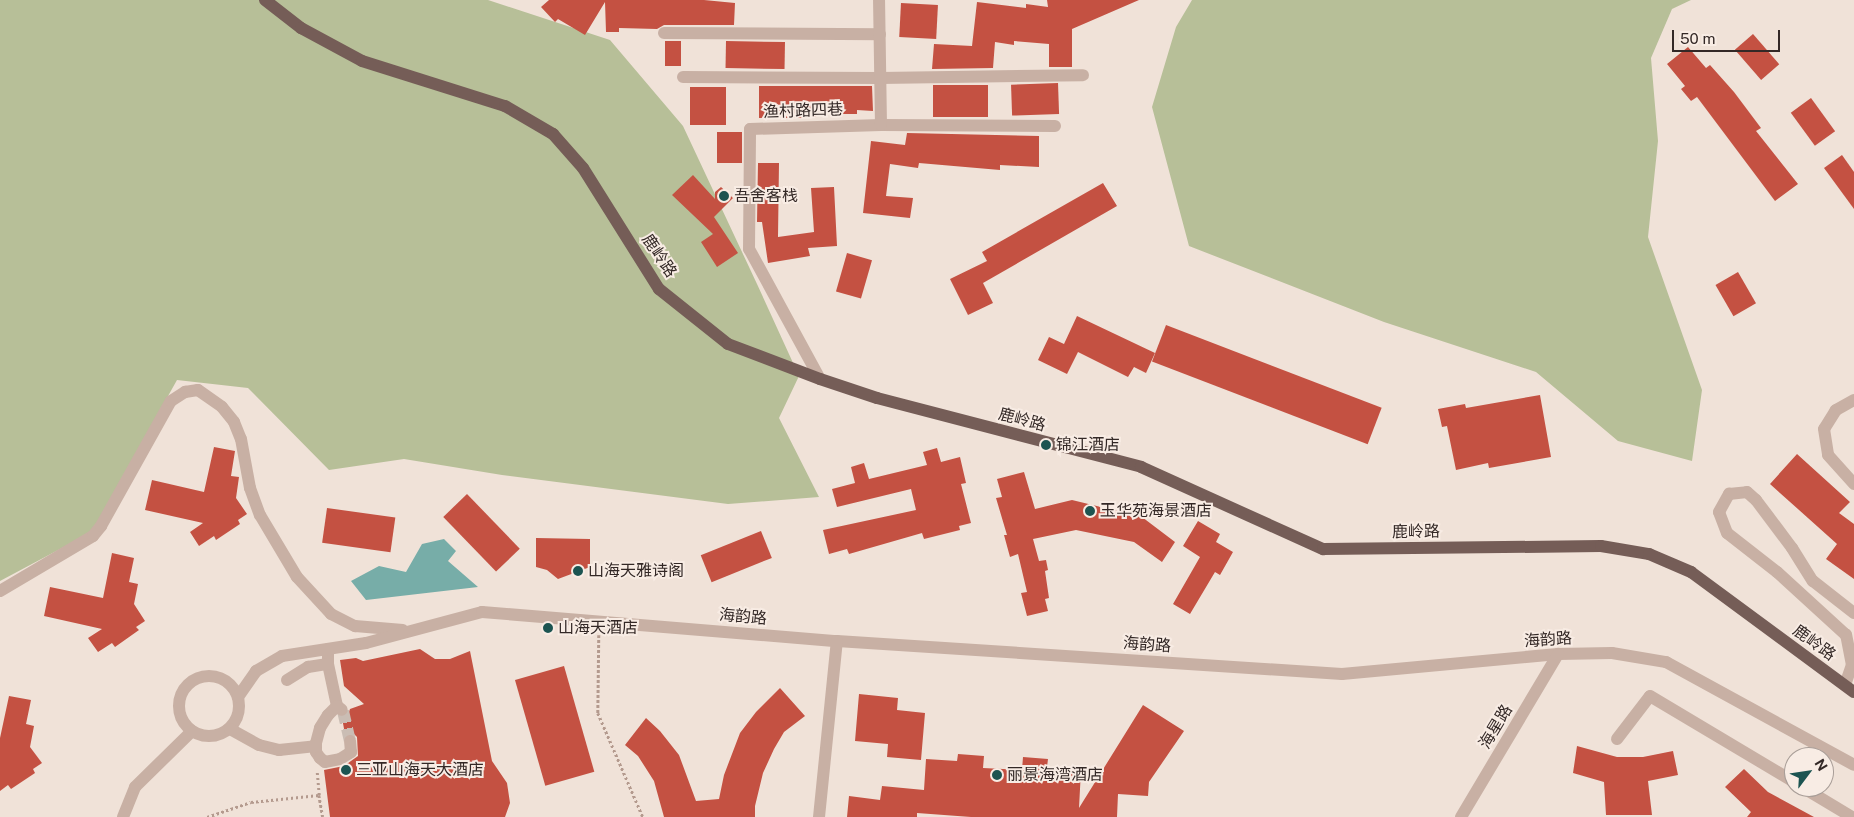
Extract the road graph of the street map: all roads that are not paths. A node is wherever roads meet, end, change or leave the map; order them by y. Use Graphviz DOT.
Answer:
graph roads {
  1 [pos="265,0"];
  2 [pos="879,0"];
  3 [pos="664,33"];
  4 [pos="880,34"];
  5 [pos="1084,75"];
  6 [pos="683,76"];
  7 [pos="880,78"];
  8 [pos="881,125"];
  9 [pos="1055,126"];
  10 [pos="820,379"];
  11 [pos="1854,400"];
  12 [pos="1854,484"];
  13 [pos="0,591"];
  14 [pos="1854,613"];
  15 [pos="413,631"];
  16 [pos="837,641"];
  17 [pos="328,648"];
  18 [pos="1558,654"];
  19 [pos="328,664"];
  20 [pos="287,680"];
  21 [pos="1849,688"];
  22 [pos="238,697"];
  23 [pos="230,729"];
  24 [pos="192,731"];
  25 [pos="1617,739"];
  26 [pos="350,741"];
  27 [pos="316,746"];
  28 [pos="1854,765"];
  29 [pos="1784,776"];
  30 [pos="1819,797"];
  31 [pos="123,817"];
  32 [pos="819,817"];
  33 [pos="1461,817"];
  34 [pos="1852,817"];
  1 -- 10 [label="main road, 鹿岭路"];
  2 -- 4 [label="street"];
  3 -- 4 [label="street"];
  4 -- 7 [label="street"];
  5 -- 7 [label="street"];
  6 -- 7 [label="street"];
  7 -- 8 [label="street"];
  8 -- 9 [label="street"];
  8 -- 10 [label="street, 渔村路四巷"];
  10 -- 21 [label="main road, 鹿岭路"];
  11 -- 12 [label="street"];
  13 -- 15 [label="street"];
  14 -- 21 [label="street"];
  15 -- 16 [label="street, 海韵路"];
  15 -- 17 [label="street, 海韵路"];
  16 -- 18 [label="street, 海韵路"];
  16 -- 32 [label="street"];
  17 -- 19 [label="street"];
  17 -- 22 [label="street, 海韵路"];
  18 -- 28 [label="street, 海韵路"];
  18 -- 33 [label="street, 海星路"];
  19 -- 20 [label="street"];
  19 -- 27 [label="street"];
  22 -- 23 [label="street"];
  22 -- 24 [label="street"];
  23 -- 24 [label="street"];
  23 -- 27 [label="street"];
  24 -- 31 [label="street"];
  25 -- 29 [label="street"];
  26 -- 27 [label="street"];
  30 -- 34 [label="street"];
}
